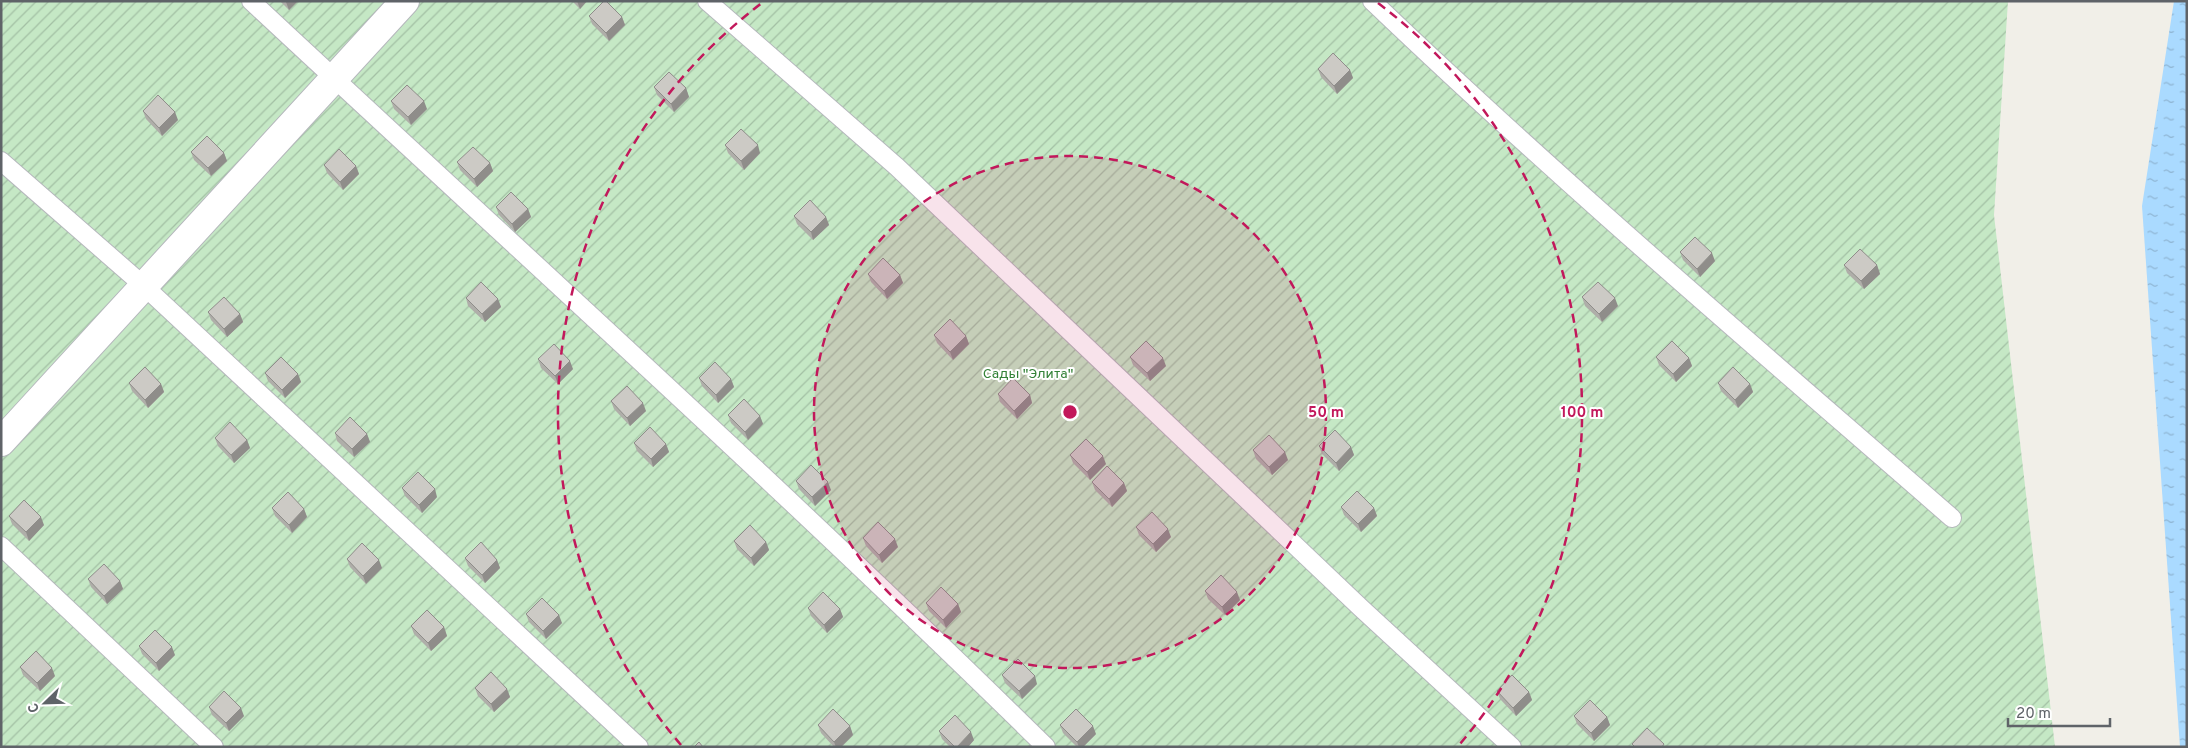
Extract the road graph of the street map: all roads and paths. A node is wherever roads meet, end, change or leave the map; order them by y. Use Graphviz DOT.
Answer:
graph roads {
  1 [pos="251,1"];
  2 [pos="405,1"];
  3 [pos="707,1"];
  4 [pos="1372,1"];
  5 [pos="334,79"];
  6 [pos="1,161"];
  7 [pos="144,286"];
  8 [pos="1,442"];
  9 [pos="1952,518"];
  10 [pos="1,546"];
  11 [pos="214,747"];
  12 [pos="639,747"];
  13 [pos="1046,747"];
  14 [pos="1512,747"];
  1 -- 5 [label="lane"];
  2 -- 5 [label="street"];
  3 -- 14 [label="lane"];
  4 -- 9 [label="lane"];
  5 -- 7 [label="street"];
  5 -- 13 [label="lane"];
  6 -- 7 [label="lane"];
  7 -- 8 [label="street"];
  7 -- 12 [label="lane"];
  10 -- 11 [label="lane"];
}
